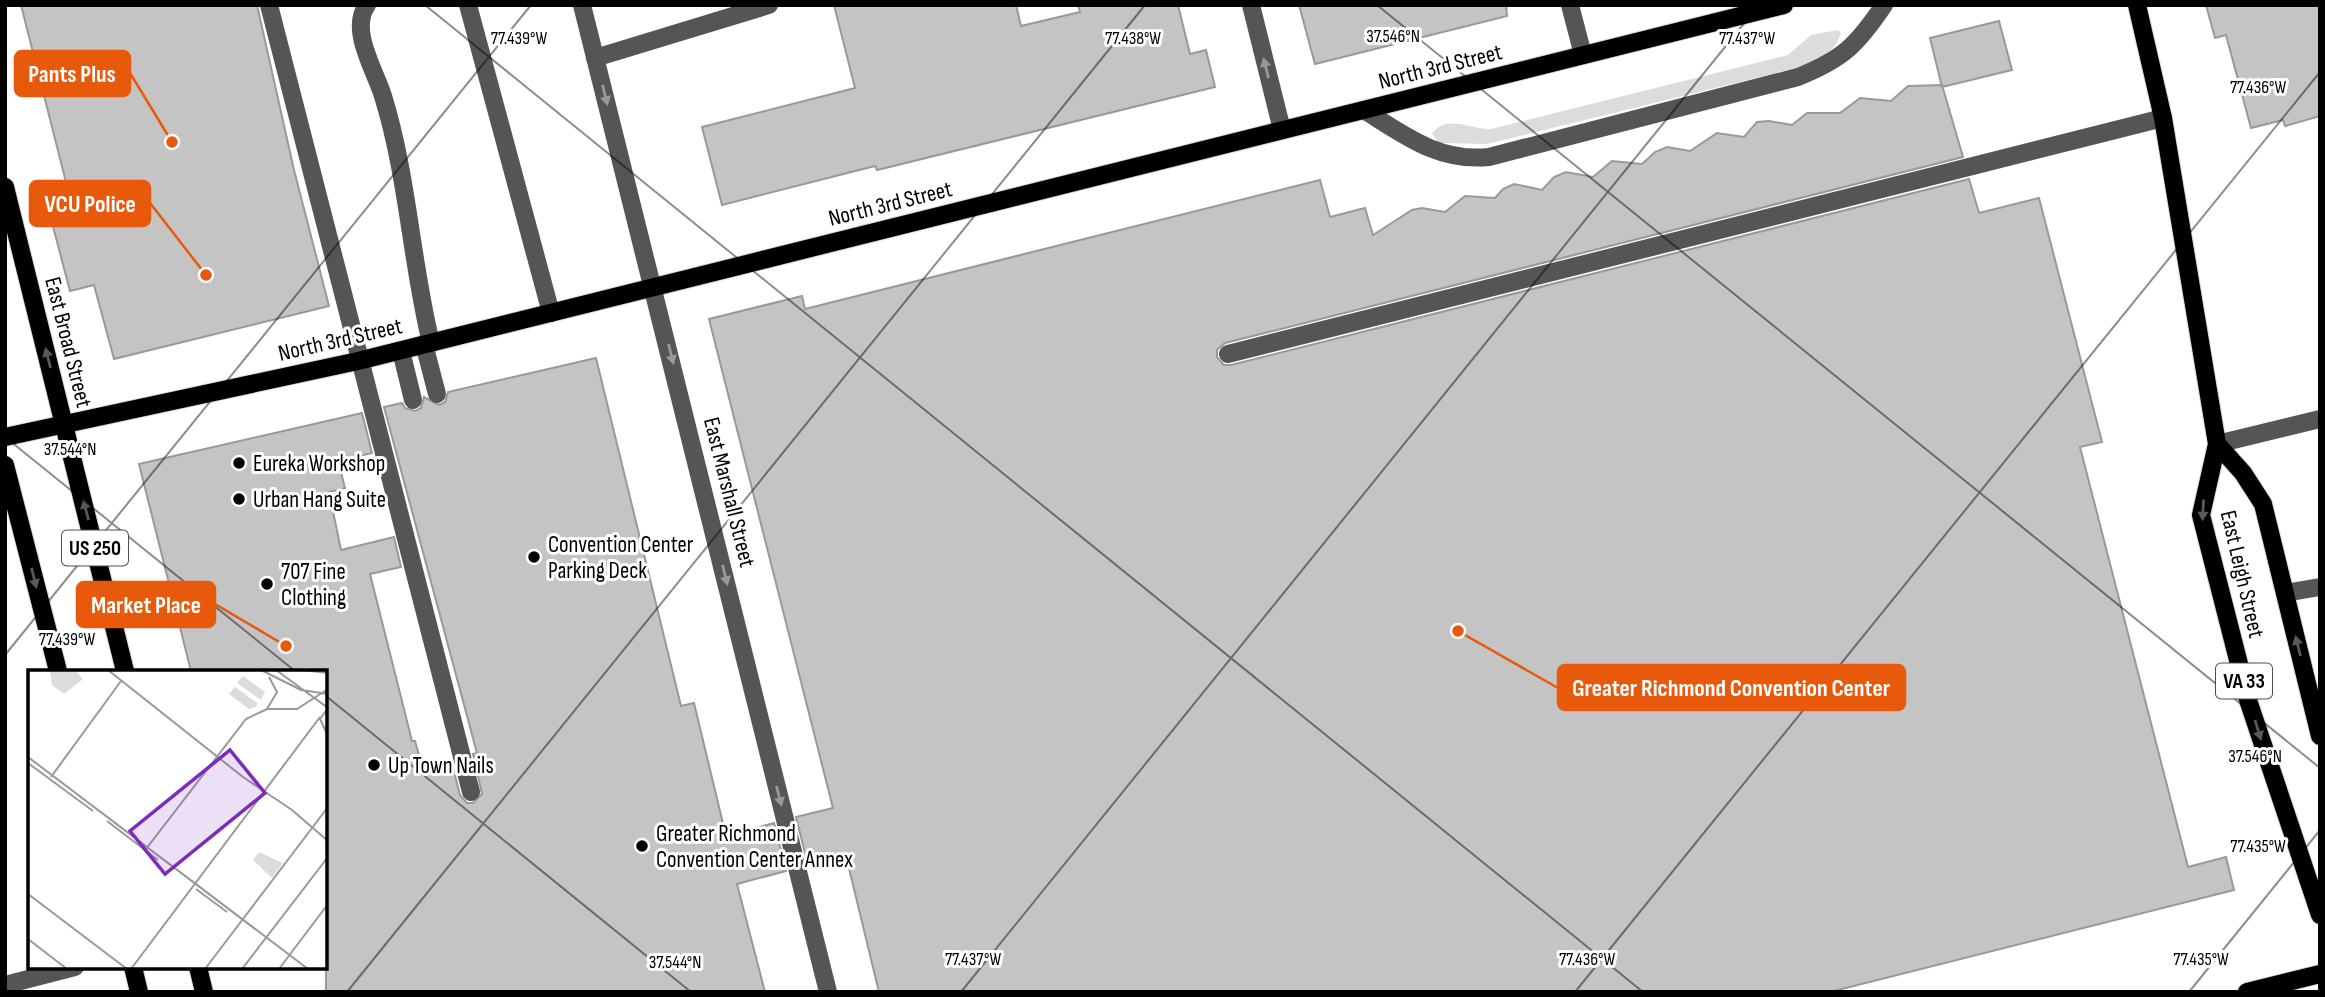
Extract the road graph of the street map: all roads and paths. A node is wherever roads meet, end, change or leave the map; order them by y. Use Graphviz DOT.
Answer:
graph roads {
  1 [pos="269,5"];
  2 [pos="367,5"];
  3 [pos="468,5"];
  4 [pos="582,5"];
  5 [pos="769,5"];
  6 [pos="1251,5"];
  7 [pos="1570,5"];
  8 [pos="1784,5"];
  9 [pos="1884,5"];
  10 [pos="2137,5"];
  11 [pos="1583,55"];
  12 [pos="595,58"];
  13 [pos="1364,110"];
  14 [pos="2163,118"];
  15 [pos="1282,130"];
  16 [pos="5,187"];
  17 [pos="654,287"];
  18 [pos="551,313"];
  19 [pos="428,344"];
  20 [pos="401,351"];
  21 [pos="1228,354"];
  22 [pos="358,361"];
  23 [pos="437,394"];
  24 [pos="413,400"];
  25 [pos="2320,419"];
  26 [pos="64,424"];
  27 [pos="5,437"];
  28 [pos="2217,444"];
  29 [pos="5,465"];
  30 [pos="2320,587"];
  31 [pos="2285,593"];
  32 [pos="58,670"];
  33 [pos="125,670"];
  34 [pos="2320,736"];
  35 [pos="471,792"];
  36 [pos="2320,915"];
  37 [pos="67,969"];
  38 [pos="133,969"];
  39 [pos="198,969"];
  40 [pos="2320,974"];
  41 [pos="5,985"];
  42 [pos="139,992"];
  43 [pos="204,992"];
  44 [pos="828,992"];
  45 [pos="2247,992"];
  1 -- 22 [label="street"];
  2 -- 19 [label="street"];
  3 -- 18 [label="street"];
  4 -- 12 [label="street, East Marshall Street"];
  5 -- 12 [label="street"];
  15 -- 6 [label="street, one-way"];
  7 -- 11 [label="street"];
  8 -- 11 [label="main road, North 3rd Street"];
  9 -- 13 [label="street"];
  10 -- 14 [label="main road, East Leigh Street / VA 33"];
  11 -- 13 [label="main road, North 3rd Street"];
  12 -- 17 [label="street, East Marshall Street, one-way"];
  13 -- 15 [label="main road, North 3rd Street"];
  14 -- 21 [label="street"];
  14 -- 28 [label="main road, East Leigh Street / VA 33"];
  15 -- 17 [label="main road, North 3rd Street"];
  26 -- 16 [label="main road, East Broad Street / US 250, one-way"];
  17 -- 18 [label="main road, North 3rd Street"];
  17 -- 44 [label="street, East Marshall Street, one-way"];
  18 -- 19 [label="main road, North 3rd Street"];
  19 -- 20 [label="main road, North 3rd Street"];
  19 -- 23 [label="street"];
  20 -- 22 [label="main road, North 3rd Street"];
  20 -- 24 [label="street"];
  22 -- 26 [label="main road, North 3rd Street"];
  22 -- 35 [label="street"];
  25 -- 28 [label="street"];
  26 -- 27 [label="main road, North 3rd Street"];
  33 -- 26 [label="main road, East Broad Street / US 250, one-way"];
  28 -- 31 [label="main road, East Leigh Street / VA 33"];
  28 -- 36 [label="main road, East Leigh Street / VA 33, one-way"];
  29 -- 32 [label="main road, US 250, one-way"];
  30 -- 31 [label="street"];
  34 -- 31 [label="main road, East Leigh Street / VA 33, one-way"];
  37 -- 41 [label="street"];
  38 -- 42 [label="main road"];
  39 -- 43 [label="main road"];
  40 -- 45 [label="main road"];
}
